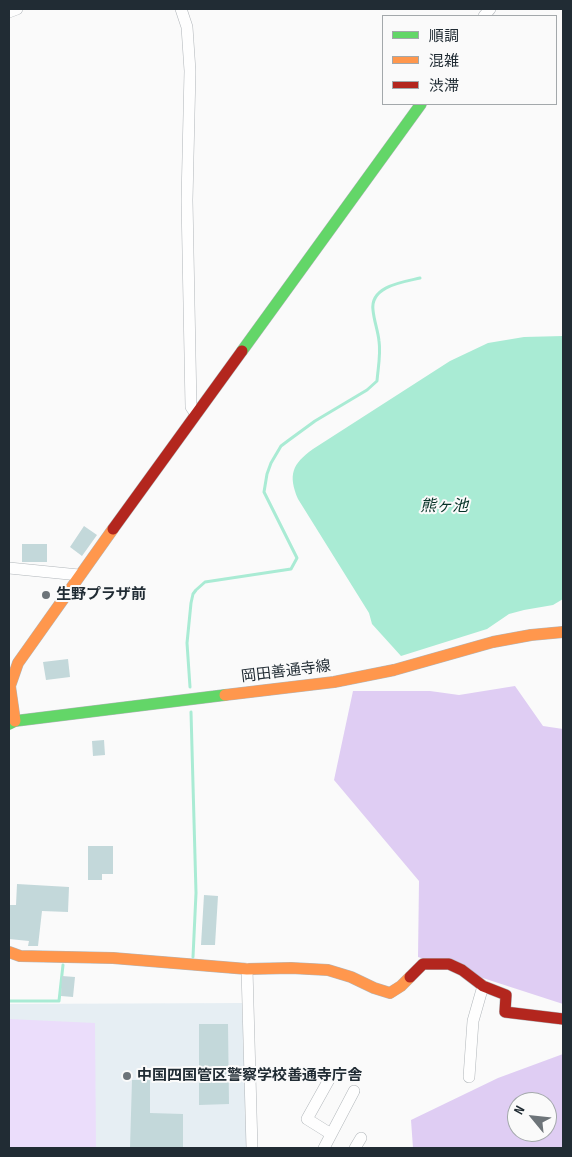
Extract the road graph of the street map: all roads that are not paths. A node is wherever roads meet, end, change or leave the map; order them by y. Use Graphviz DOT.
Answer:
graph roads {
  1 [pos="17,9"];
  2 [pos="181,9"];
  3 [pos="9,12"];
  4 [pos="420,105"];
  5 [pos="196,414"];
  6 [pos="9,568"];
  7 [pos="79,575"];
  8 [pos="563,632"];
  9 [pos="12,722"];
  10 [pos="9,952"];
  11 [pos="247,969"];
  12 [pos="483,986"];
  13 [pos="562,1019"];
  14 [pos="331,1076"];
  15 [pos="469,1077"];
  16 [pos="354,1090"];
  17 [pos="331,1134"];
  18 [pos="252,1148"];
  19 [pos="324,1148"];
  1 -- 3 [label="street"];
  2 -- 5 [label="street"];
  4 -- 5 [label="street"];
  5 -- 7 [label="street"];
  6 -- 7 [label="street"];
  7 -- 9 [label="street"];
  8 -- 9 [label="street, 岡田善通寺線"];
  10 -- 11 [label="street"];
  11 -- 12 [label="street"];
  11 -- 18 [label="street"];
  12 -- 13 [label="street"];
  12 -- 15 [label="street"];
  14 -- 17 [label="street"];
  16 -- 17 [label="street"];
  17 -- 19 [label="street"];
}
